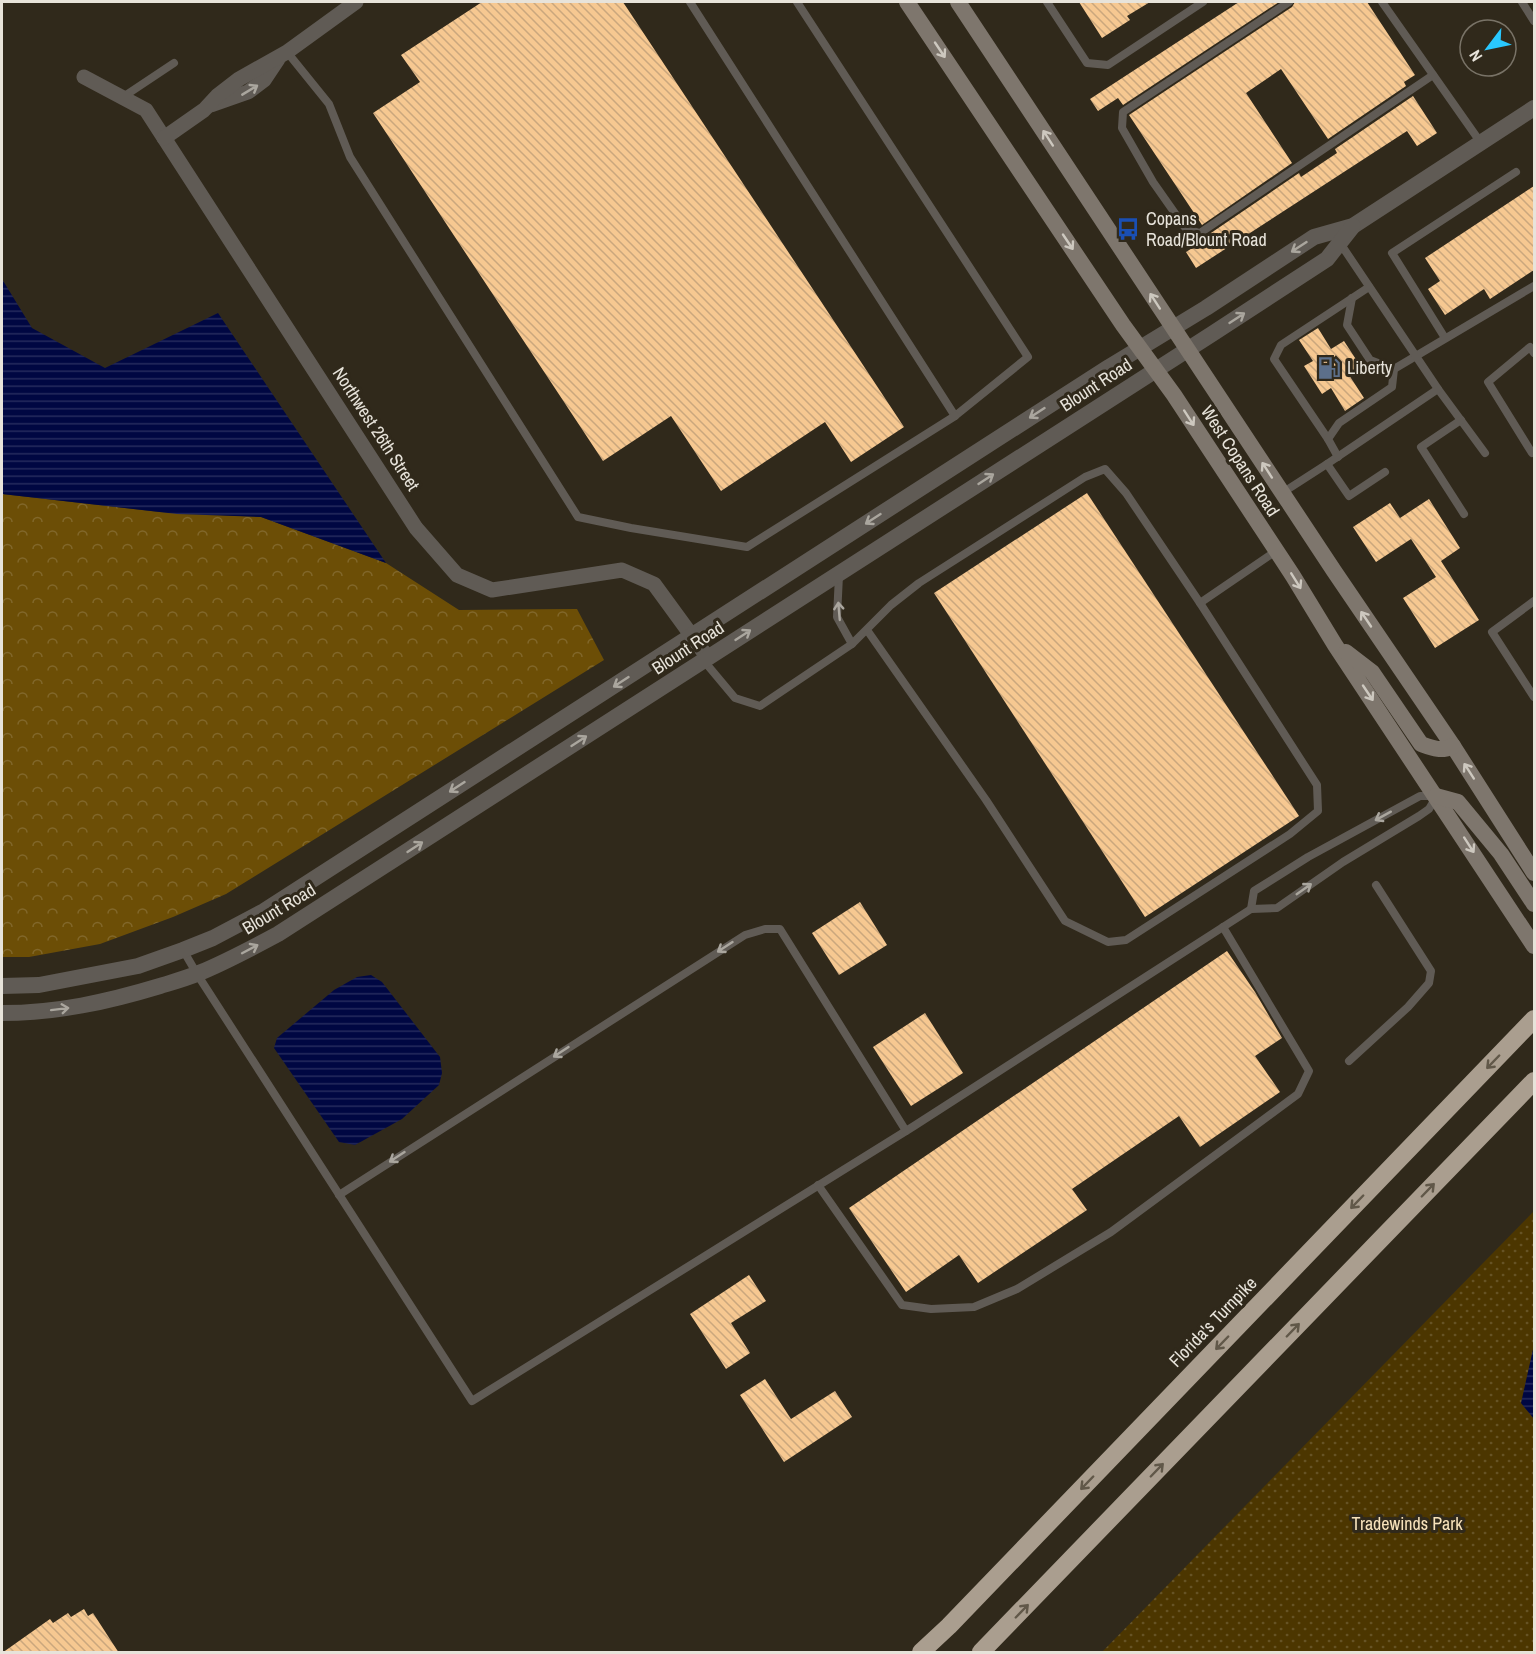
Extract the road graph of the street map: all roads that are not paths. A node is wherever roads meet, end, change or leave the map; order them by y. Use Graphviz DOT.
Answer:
graph roads {
  1 [pos="356,2"];
  2 [pos="690,2"];
  3 [pos="796,2"];
  4 [pos="907,2"];
  5 [pos="958,2"];
  6 [pos="1047,2"];
  7 [pos="1203,2"];
  8 [pos="1289,2"];
  9 [pos="1382,2"];
  10 [pos="1522,2"];
  11 [pos="1534,21"];
  12 [pos="283,55"];
  13 [pos="174,63"];
  14 [pos="1433,75"];
  15 [pos="84,77"];
  16 [pos="122,97"];
  17 [pos="1534,108"];
  18 [pos="164,138"];
  19 [pos="1481,143"];
  20 [pos="1516,172"];
  21 [pos="1353,226"];
  22 [pos="1340,243"];
  23 [pos="1534,286"];
  24 [pos="1369,287"];
  25 [pos="1352,298"];
  26 [pos="1173,328"];
  27 [pos="1445,338"];
  28 [pos="1140,348"];
  29 [pos="1187,350"];
  30 [pos="1534,353"];
  31 [pos="1417,357"];
  32 [pos="1394,369"];
  33 [pos="1155,370"];
  34 [pos="1438,389"];
  35 [pos="955,416"];
  36 [pos="1461,420"];
  37 [pos="1328,439"];
  38 [pos="1534,452"];
  39 [pos="1485,453"];
  40 [pos="1338,457"];
  41 [pos="1327,464"];
  42 [pos="1385,472"];
  43 [pos="1282,493"];
  44 [pos="1464,514"];
  45 [pos="1276,551"];
  46 [pos="839,574"];
  47 [pos="1534,601"];
  48 [pos="1200,603"];
  49 [pos="867,630"];
  50 [pos="692,636"];
  51 [pos="852,644"];
  52 [pos="1335,645"];
  53 [pos="706,660"];
  54 [pos="1534,697"];
  55 [pos="1453,746"];
  56 [pos="1436,796"];
  57 [pos="1534,873"];
  58 [pos="1376,885"];
  59 [pos="1534,904"];
  60 [pos="1251,909"];
  61 [pos="1223,927"];
  62 [pos="1534,946"];
  63 [pos="183,950"];
  64 [pos="197,974"];
  65 [pos="2,986"];
  66 [pos="2,1013"];
  67 [pos="1534,1019"];
  68 [pos="1348,1061"];
  69 [pos="1534,1081"];
  70 [pos="906,1131"];
  71 [pos="818,1185"];
  72 [pos="339,1195"];
  73 [pos="921,1653"];
  74 [pos="981,1653"];
  1 -- 12 [label="street"];
  2 -- 35 [label="lane"];
  3 -- 35 [label="lane"];
  4 -- 28 [label="main road, West Copans Road, one-way"];
  26 -- 5 [label="main road, West Copans Road, one-way"];
  6 -- 7 [label="lane"];
  8 -- 14 [label="lane"];
  9 -- 14 [label="lane"];
  10 -- 11 [label="lane"];
  12 -- 18 [label="street"];
  12 -- 35 [label="lane"];
  13 -- 16 [label="lane"];
  14 -- 19 [label="lane"];
  15 -- 16 [label="street, Northwest 26th Street"];
  16 -- 18 [label="street, Northwest 26th Street"];
  17 -- 19 [label="street, Blount Road"];
  18 -- 50 [label="street, Northwest 26th Street"];
  19 -- 21 [label="street, Blount Road"];
  20 -- 27 [label="lane"];
  21 -- 22 [label="street, Blount Road"];
  21 -- 26 [label="street, Blount Road, one-way"];
  22 -- 24 [label="lane"];
  29 -- 22 [label="street, Blount Road, one-way"];
  23 -- 27 [label="lane"];
  24 -- 25 [label="lane"];
  24 -- 31 [label="lane"];
  25 -- 32 [label="lane"];
  25 -- 37 [label="lane"];
  26 -- 28 [label="street, Blount Road"];
  26 -- 29 [label="main road, West Copans Road"];
  27 -- 31 [label="lane"];
  28 -- 33 [label="main road, West Copans Road"];
  28 -- 50 [label="street, Blount Road, one-way"];
  29 -- 33 [label="street, Blount Road"];
  43 -- 29 [label="main road, West Copans Road, one-way"];
  30 -- 38 [label="lane"];
  31 -- 32 [label="lane"];
  31 -- 34 [label="lane"];
  32 -- 37 [label="lane"];
  33 -- 45 [label="main road, West Copans Road, one-way"];
  46 -- 33 [label="street, Blount Road, one-way"];
  34 -- 36 [label="lane"];
  34 -- 40 [label="lane"];
  36 -- 39 [label="lane"];
  36 -- 44 [label="lane"];
  37 -- 40 [label="lane"];
  40 -- 41 [label="lane"];
  41 -- 42 [label="lane"];
  41 -- 43 [label="lane"];
  55 -- 43 [label="main road, West Copans Road, one-way"];
  45 -- 48 [label="lane"];
  45 -- 52 [label="main road, West Copans Road, one-way"];
  51 -- 46 [label="lane, one-way"];
  53 -- 46 [label="street, Blount Road, one-way"];
  47 -- 54 [label="lane"];
  48 -- 49 [label="lane"];
  48 -- 49 [label="lane"];
  49 -- 51 [label="lane"];
  50 -- 53 [label="street, Northwest 26th Street"];
  50 -- 63 [label="street, Blount Road, one-way"];
  51 -- 53 [label="lane"];
  52 -- 55 [label="main road"];
  52 -- 56 [label="main road, West Copans Road, one-way"];
  64 -- 53 [label="street, Blount Road, one-way"];
  57 -- 55 [label="main road, West Copans Road, one-way"];
  56 -- 59 [label="main road"];
  60 -- 56 [label="lane, one-way"];
  56 -- 60 [label="lane, one-way"];
  56 -- 62 [label="main road, West Copans Road, one-way"];
  58 -- 68 [label="lane"];
  60 -- 61 [label="lane"];
  61 -- 70 [label="lane"];
  61 -- 71 [label="lane"];
  63 -- 64 [label="lane"];
  63 -- 65 [label="street, Blount Road"];
  66 -- 64 [label="street, Blount Road, one-way"];
  64 -- 72 [label="lane"];
  67 -- 73 [label="highway, Florida's Turnpike, one-way"];
  74 -- 69 [label="highway, one-way"];
  70 -- 71 [label="lane"];
  70 -- 72 [label="lane, one-way"];
  71 -- 72 [label="lane"];
}
